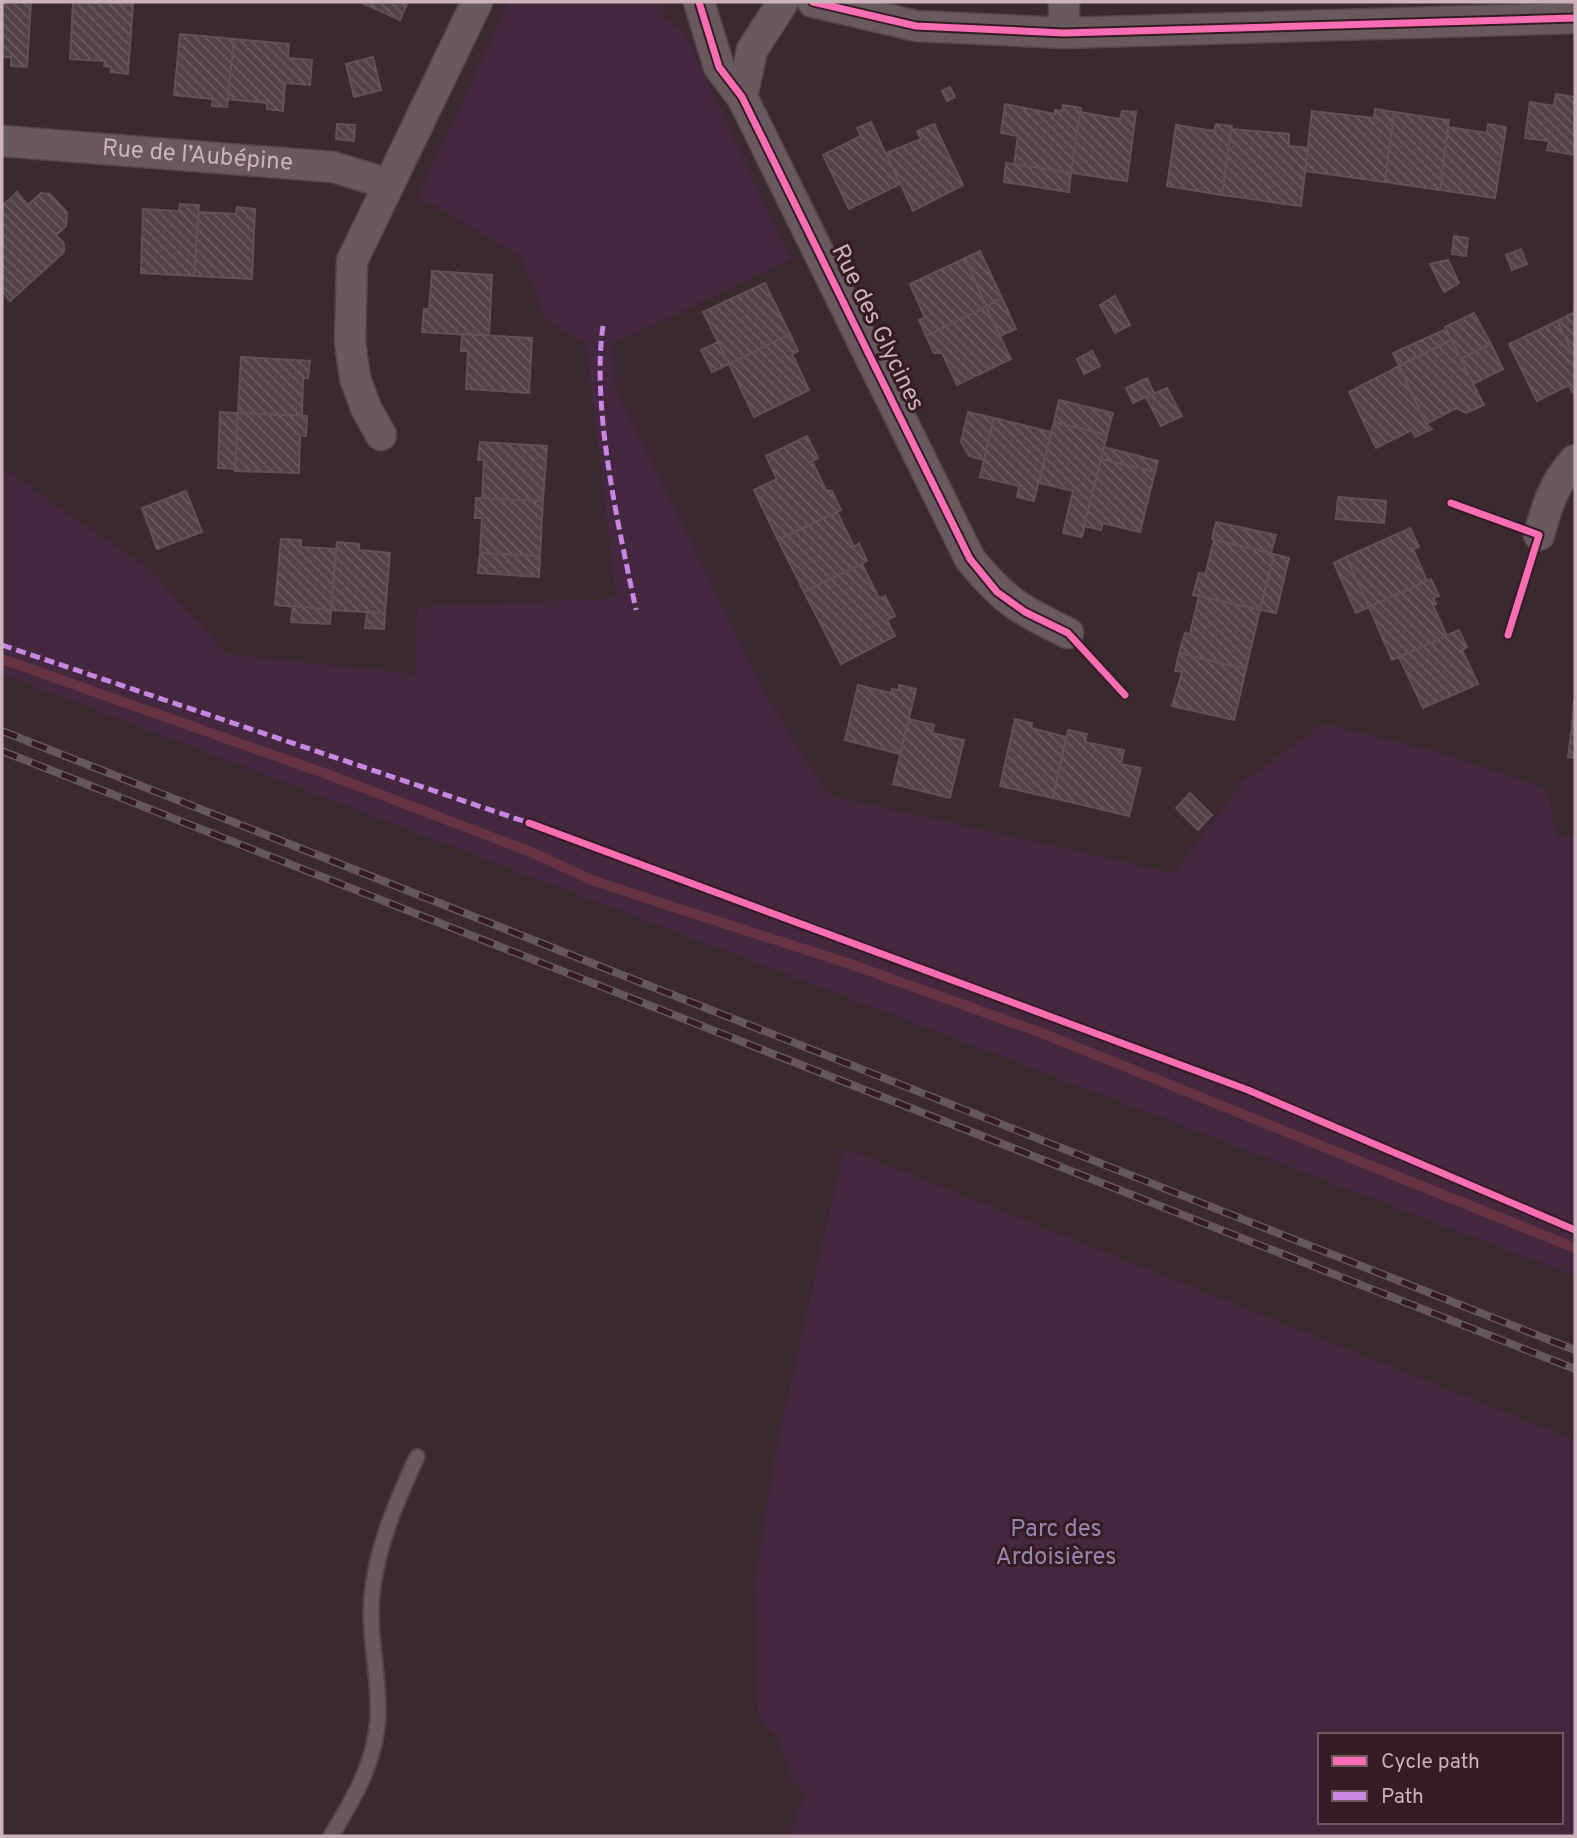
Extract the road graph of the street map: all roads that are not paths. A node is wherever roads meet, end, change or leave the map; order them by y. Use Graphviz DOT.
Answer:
graph roads {
  1 [pos="477,2"];
  2 [pos="699,2"];
  3 [pos="783,2"];
  4 [pos="813,2"];
  5 [pos="1064,2"];
  6 [pos="1568,13"];
  7 [pos="1064,33"];
  8 [pos="742,97"];
  9 [pos="2,141"];
  10 [pos="389,184"];
  11 [pos="381,435"];
  12 [pos="1575,460"];
  13 [pos="1539,535"];
  14 [pos="1068,633"];
  15 [pos="416,1457"];
  16 [pos="331,1836"];
  1 -- 10 [label="street"];
  2 -- 8 [label="street, Rue des Glycines"];
  3 -- 8 [label="street"];
  4 -- 7 [label="street"];
  5 -- 7 [label="street"];
  6 -- 7 [label="street"];
  8 -- 14 [label="street, Rue des Glycines"];
  9 -- 10 [label="street, Rue de l’Aubépine"];
  10 -- 11 [label="street"];
  12 -- 13 [label="street"];
  15 -- 16 [label="lane"];
}
